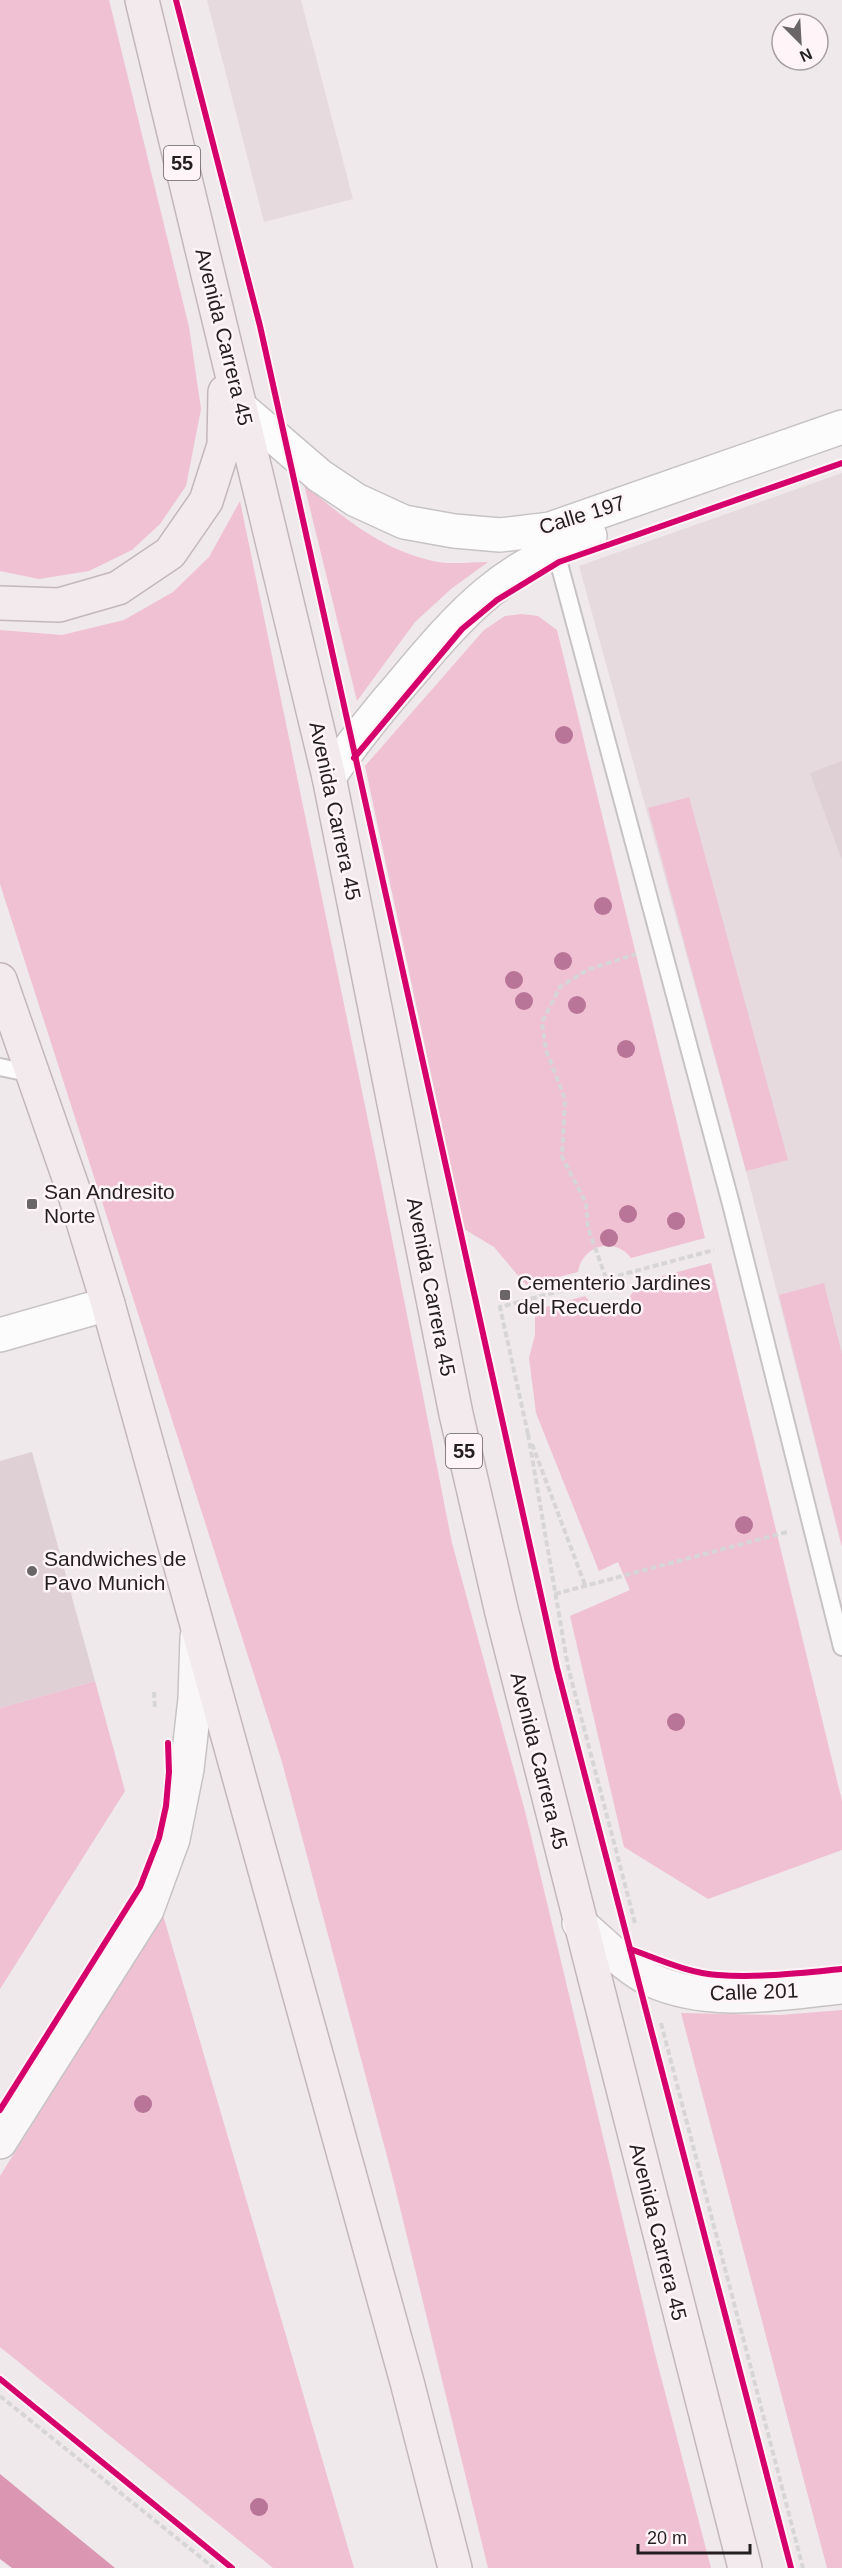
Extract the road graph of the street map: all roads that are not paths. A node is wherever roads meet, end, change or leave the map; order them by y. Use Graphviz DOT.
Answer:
graph roads {
  1 [pos="142,0"];
  2 [pos="222,326"];
  3 [pos="241,408"];
  4 [pos="842,427"];
  5 [pos="842,449"];
  6 [pos="553,539"];
  7 [pos="0,603"];
  8 [pos="329,777"];
  9 [pos="0,980"];
  10 [pos="0,1067"];
  11 [pos="33,1074"];
  12 [pos="108,1304"];
  13 [pos="0,1335"];
  14 [pos="197,1629"];
  15 [pos="842,1647"];
  16 [pos="579,1923"];
  17 [pos="842,1987"];
  18 [pos="0,2142"];
  19 [pos="455,2568"];
  20 [pos="745,2568"];
  1 -- 2 [label="highway, Avenida Carrera 45 / 55"];
  2 -- 3 [label="highway, Avenida Carrera 45 / 55"];
  2 -- 7 [label="highway"];
  3 -- 6 [label="street, Calle 197"];
  3 -- 8 [label="highway, Avenida Carrera 45 / 55"];
  4 -- 6 [label="street, Calle 197"];
  5 -- 6 [label="street, Calle 197"];
  6 -- 8 [label="street, Calle 197"];
  6 -- 15 [label="lane"];
  8 -- 16 [label="highway, Avenida Carrera 45 / 55"];
  9 -- 11 [label="highway"];
  10 -- 11 [label="lane"];
  11 -- 12 [label="highway"];
  12 -- 13 [label="street"];
  12 -- 14 [label="highway"];
  14 -- 18 [label="main road"];
  14 -- 19 [label="highway"];
  16 -- 17 [label="main road, Calle 201"];
  16 -- 20 [label="highway, Avenida Carrera 45 / 55"];
}
